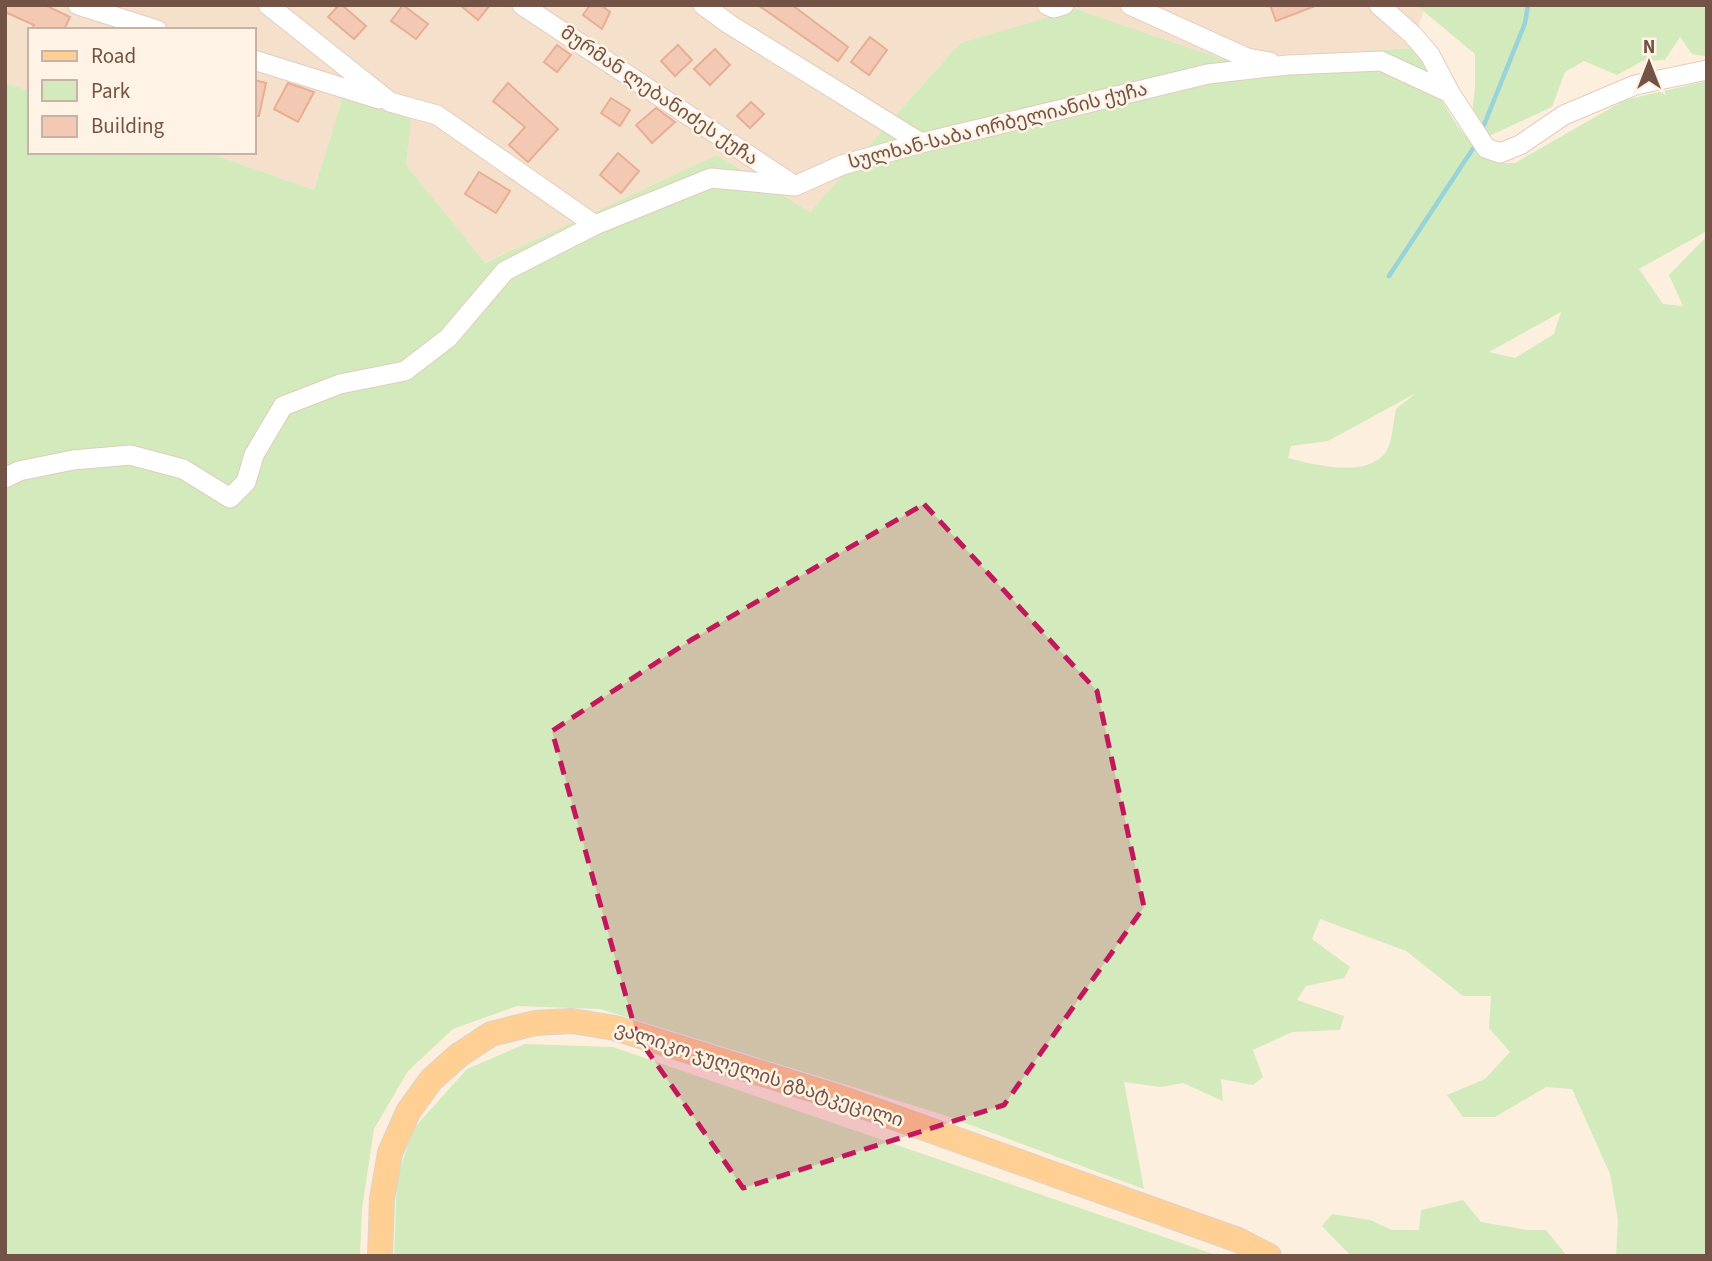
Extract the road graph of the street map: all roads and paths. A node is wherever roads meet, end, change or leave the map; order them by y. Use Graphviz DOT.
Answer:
graph roads {
  1 [pos="78,5"];
  2 [pos="268,5"];
  3 [pos="522,5"];
  4 [pos="703,5"];
  5 [pos="1047,5"];
  6 [pos="1064,5"];
  7 [pos="1129,5"];
  8 [pos="1379,5"];
  9 [pos="151,28"];
  10 [pos="256,61"];
  11 [pos="1288,65"];
  12 [pos="1707,70"];
  13 [pos="1450,93"];
  14 [pos="390,102"];
  15 [pos="921,143"];
  16 [pos="795,186"];
  17 [pos="595,225"];
  18 [pos="5,478"];
  19 [pos="380,1256"];
  20 [pos="1269,1256"];
  1 -- 9 [label="street"];
  2 -- 14 [label="street"];
  3 -- 16 [label="street, მურმან ლებანიძეს ქუჩა"];
  4 -- 15 [label="street"];
  5 -- 6 [label="street"];
  7 -- 11 [label="street"];
  8 -- 13 [label="street"];
  10 -- 14 [label="street"];
  11 -- 13 [label="street, სულხან-საბა ორბელიანის ქუჩა"];
  11 -- 15 [label="street, სულხან-საბა ორბელიანის ქუჩა"];
  12 -- 13 [label="street"];
  14 -- 17 [label="street"];
  15 -- 16 [label="street, სულხან-საბა ორბელიანის ქუჩა"];
  16 -- 17 [label="street, სულხან-საბა ორბელიანის ქუჩა"];
  17 -- 18 [label="street, სულხან-საბა ორბელიანის ქუჩა"];
  19 -- 20 [label="main road, ვალიკო ჯუღელის გზატკეცილი"];
}
